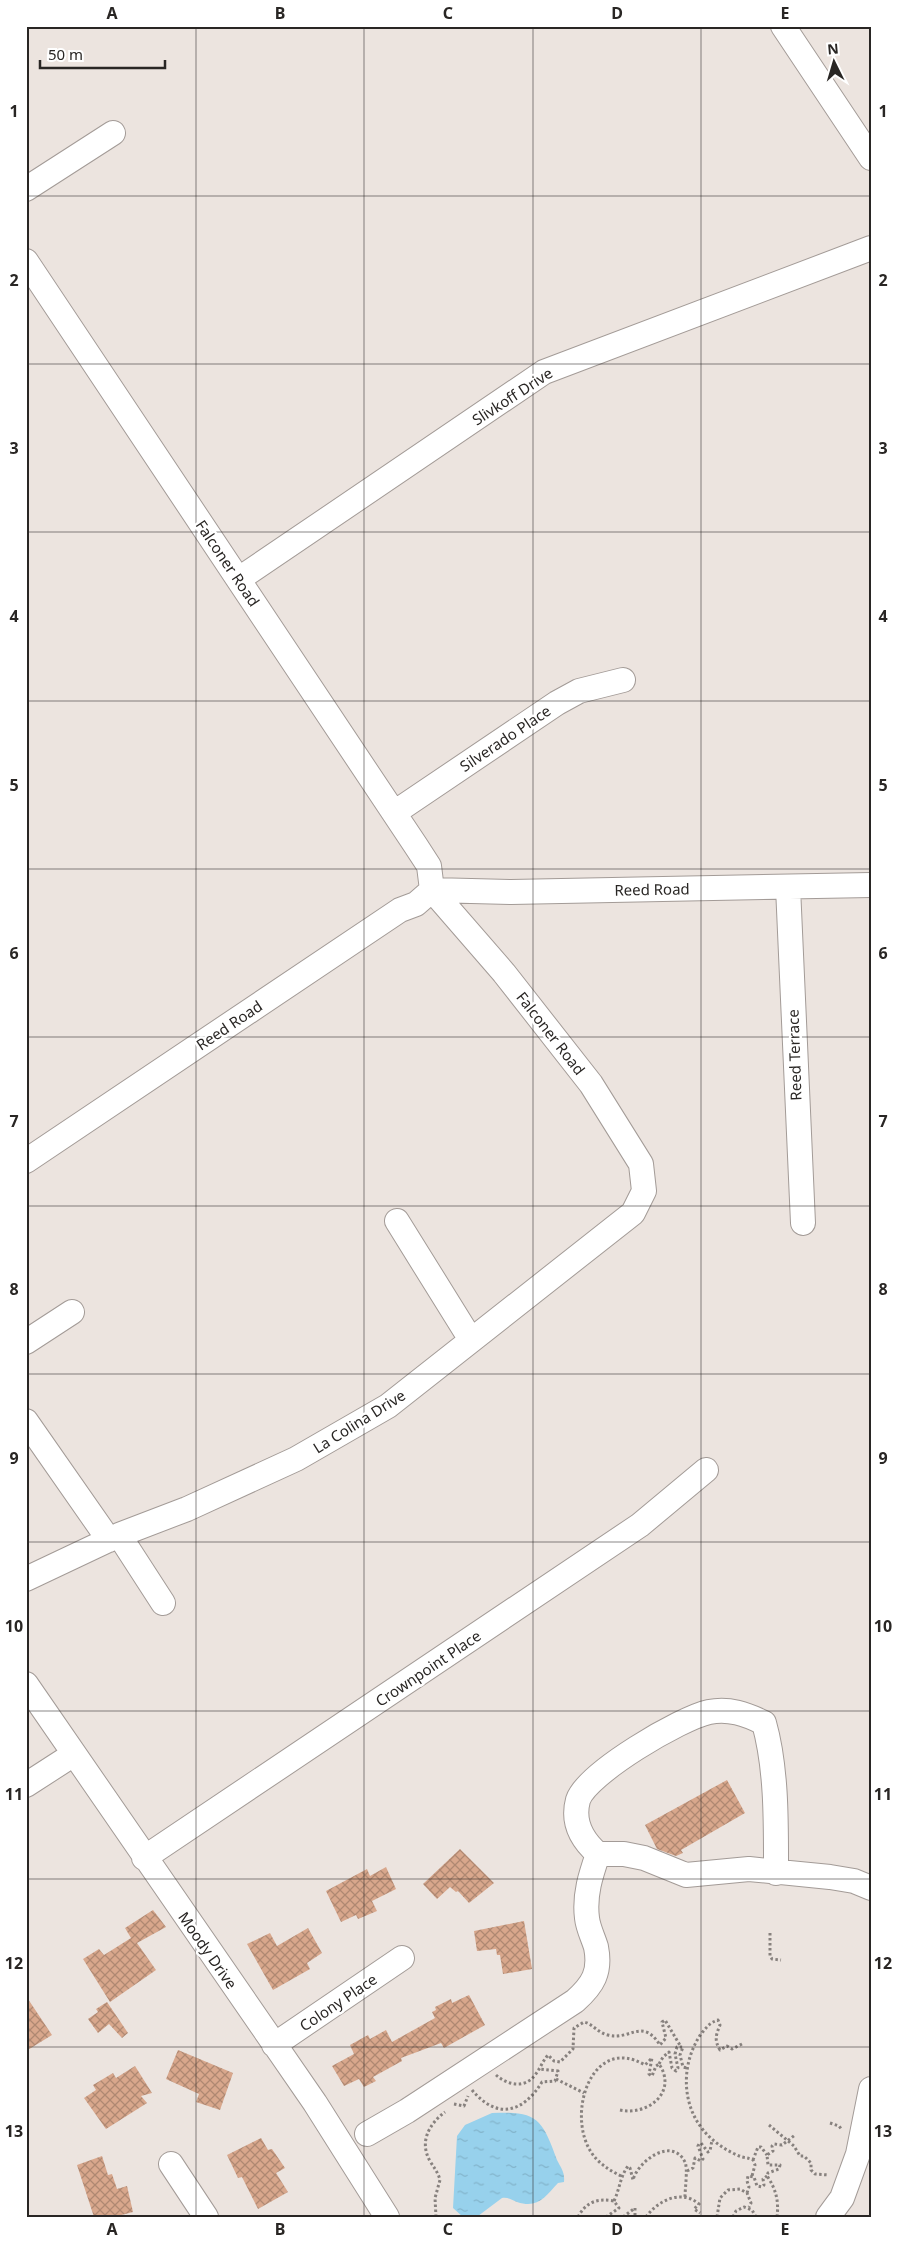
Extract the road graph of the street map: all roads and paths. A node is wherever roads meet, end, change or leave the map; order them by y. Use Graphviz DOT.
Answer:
graph roads {
  1 [pos="783,26"];
  2 [pos="113,133"];
  3 [pos="871,158"];
  4 [pos="26,189"];
  5 [pos="871,248"];
  6 [pos="26,260"];
  7 [pos="239,579"];
  8 [pos="623,680"];
  9 [pos="394,813"];
  10 [pos="871,885"];
  11 [pos="788,887"];
  12 [pos="432,890"];
  13 [pos="26,1160"];
  14 [pos="644,1191"];
  15 [pos="397,1221"];
  16 [pos="803,1223"];
  17 [pos="72,1312"];
  18 [pos="471,1340"];
  19 [pos="26,1342"];
  20 [pos="26,1421"];
  21 [pos="706,1470"];
  22 [pos="114,1538"];
  23 [pos="26,1579"];
  24 [pos="163,1604"];
  25 [pos="26,1684"];
  26 [pos="74,1754"];
  27 [pos="26,1785"];
  28 [pos="598,1854"];
  29 [pos="144,1858"];
  30 [pos="776,1873"];
  31 [pos="871,1888"];
  32 [pos="770,1933"];
  33 [pos="402,1958"];
  34 [pos="781,1960"];
  35 [pos="742,2044"];
  36 [pos="274,2045"];
  37 [pos="680,2047"];
  38 [pos="659,2064"];
  39 [pos="687,2068"];
  40 [pos="538,2069"];
  41 [pos="494,2073"];
  42 [pos="556,2078"];
  43 [pos="871,2089"];
  44 [pos="584,2093"];
  45 [pos="620,2110"];
  46 [pos="769,2125"];
  47 [pos="367,2134"];
  48 [pos="795,2135"];
  49 [pos="712,2140"];
  50 [pos="789,2141"];
  51 [pos="767,2155"];
  52 [pos="753,2160"];
  53 [pos="171,2164"];
  54 [pos="687,2171"];
  55 [pos="621,2176"];
  56 [pos="752,2176"];
  57 [pos="767,2176"];
  58 [pos="849,2178"];
  59 [pos="747,2192"];
  60 [pos="685,2197"];
  61 [pos="614,2201"];
  62 [pos="749,2208"];
  63 [pos="700,2213"];
  64 [pos="206,2217"];
  65 [pos="386,2217"];
  66 [pos="436,2217"];
  67 [pos="578,2217"];
  68 [pos="606,2217"];
  69 [pos="623,2217"];
  70 [pos="635,2217"];
  71 [pos="646,2217"];
  72 [pos="718,2217"];
  73 [pos="733,2217"];
  74 [pos="756,2217"];
  75 [pos="777,2217"];
  76 [pos="828,2217"];
  1 -- 3 [label="street"];
  2 -- 4 [label="street"];
  5 -- 7 [label="street, Slivkoff Drive"];
  6 -- 7 [label="street, Falconer Road"];
  7 -- 9 [label="street, Falconer Road"];
  8 -- 9 [label="street, Silverado Place"];
  9 -- 12 [label="street, Falconer Road"];
  10 -- 11 [label="street, Reed Road"];
  11 -- 12 [label="street, Reed Road"];
  11 -- 16 [label="street, Reed Terrace"];
  12 -- 13 [label="street, Reed Road"];
  12 -- 14 [label="street, Falconer Road"];
  14 -- 18 [label="street, La Colina Drive"];
  15 -- 18 [label="street"];
  17 -- 19 [label="street"];
  18 -- 22 [label="street, La Colina Drive"];
  20 -- 22 [label="street"];
  21 -- 29 [label="street, Crownpoint Place"];
  22 -- 23 [label="street, La Colina Drive"];
  22 -- 24 [label="street"];
  25 -- 26 [label="street, Moody Drive"];
  26 -- 27 [label="street"];
  26 -- 29 [label="street, Moody Drive"];
  28 -- 30 [label="street"];
  28 -- 30 [label="street"];
  28 -- 47 [label="street"];
  29 -- 36 [label="street, Moody Drive"];
  30 -- 31 [label="street"];
  32 -- 34 [label="path"];
  33 -- 36 [label="street, Colony Place"];
  35 -- 39 [label="path"];
  36 -- 65 [label="street, Moody Drive"];
  37 -- 38 [label="path"];
  37 -- 39 [label="path"];
  37 -- 40 [label="path"];
  38 -- 44 [label="path"];
  38 -- 45 [label="path"];
  39 -- 49 [label="path"];
  40 -- 41 [label="path"];
  40 -- 42 [label="path"];
  42 -- 44 [label="path"];
  42 -- 66 [label="path"];
  43 -- 58 [label="street"];
  44 -- 55 [label="path"];
  46 -- 50 [label="path"];
  48 -- 50 [label="path"];
  49 -- 52 [label="path"];
  49 -- 54 [label="path"];
  50 -- 51 [label="path"];
  50 -- 58 [label="path"];
  51 -- 52 [label="path"];
  51 -- 57 [label="path"];
  52 -- 56 [label="path"];
  53 -- 64 [label="street"];
  54 -- 55 [label="path"];
  54 -- 60 [label="path"];
  55 -- 61 [label="path"];
  56 -- 57 [label="path"];
  56 -- 59 [label="path"];
  57 -- 75 [label="path"];
  58 -- 76 [label="street"];
  59 -- 62 [label="path"];
  59 -- 72 [label="path"];
  60 -- 63 [label="path"];
  60 -- 71 [label="path"];
  61 -- 67 [label="path"];
  61 -- 68 [label="path"];
  62 -- 73 [label="path"];
  62 -- 74 [label="path"];
  69 -- 70 [label="path"];
}
